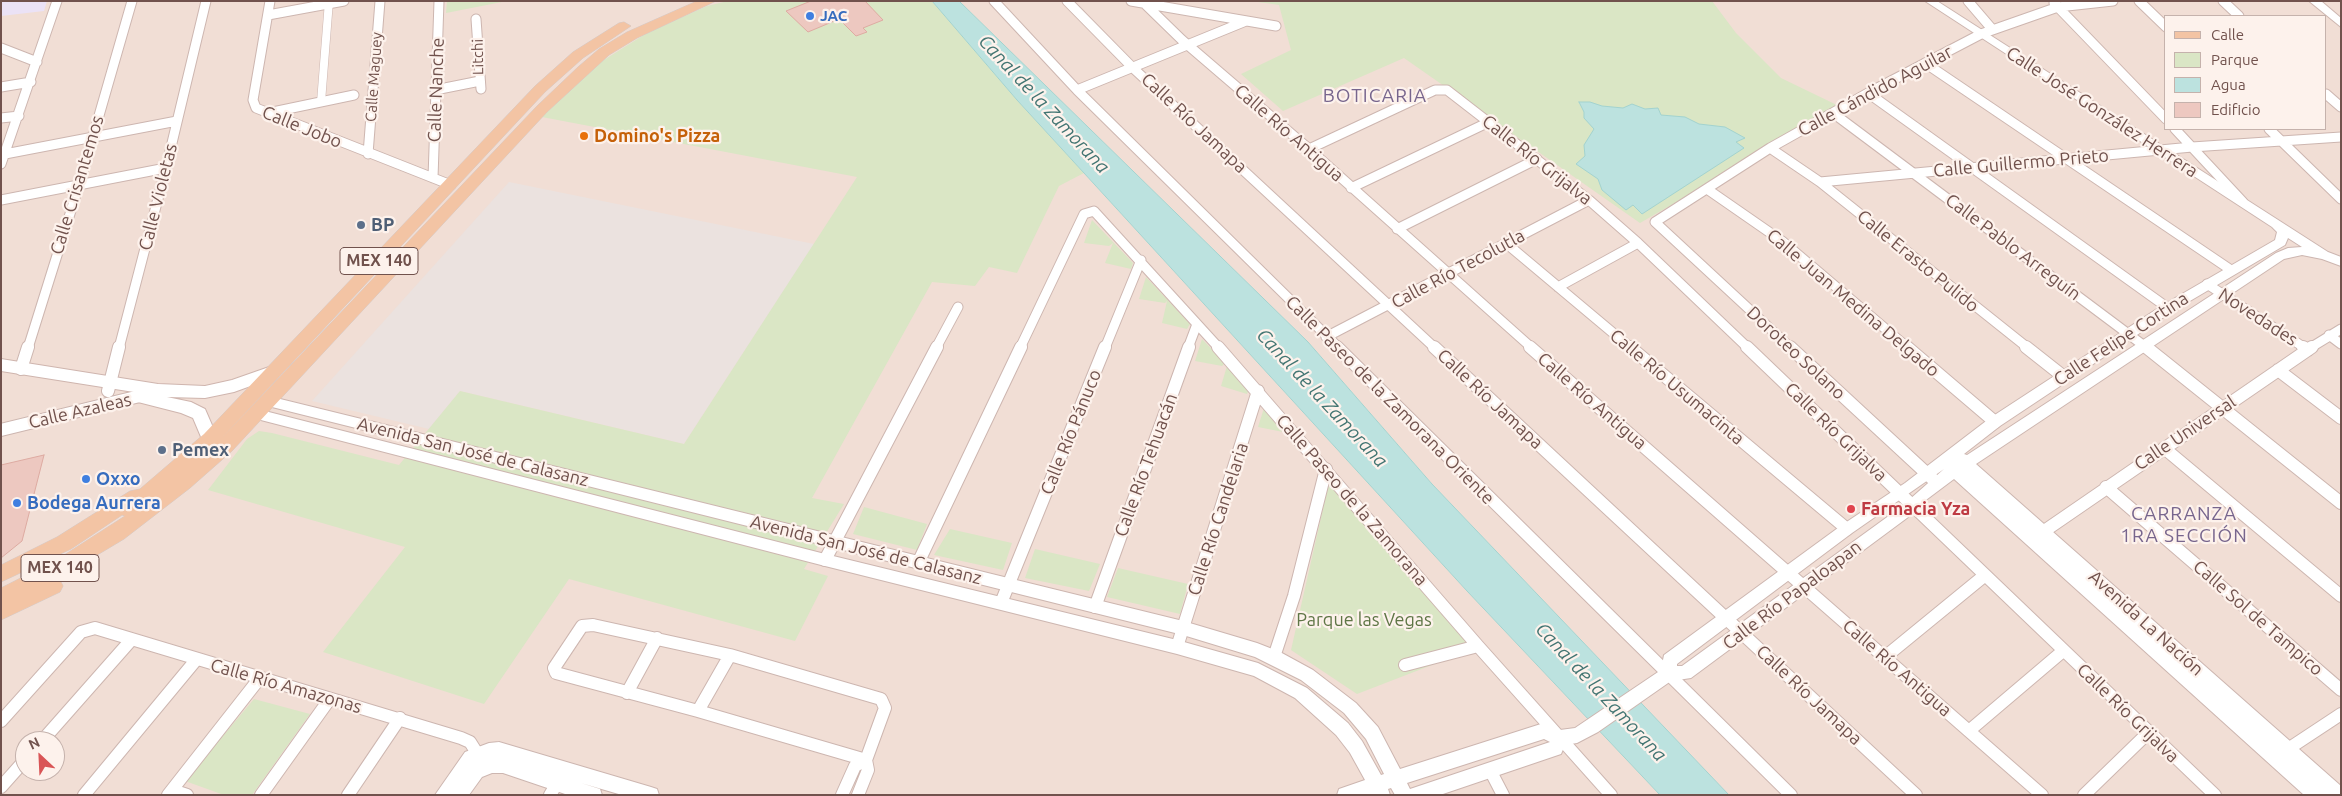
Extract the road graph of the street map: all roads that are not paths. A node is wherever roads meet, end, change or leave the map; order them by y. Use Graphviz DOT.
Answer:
graph roads {
  1 [pos="57,1"];
  2 [pos="132,1"];
  3 [pos="206,1"];
  4 [pos="270,1"];
  5 [pos="344,1"];
  6 [pos="380,1"];
  7 [pos="439,1"];
  8 [pos="679,1"];
  9 [pos="710,1"];
  10 [pos="994,1"];
  11 [pos="1067,1"];
  12 [pos="1131,1"];
  13 [pos="1930,1"];
  14 [pos="1968,1"];
  15 [pos="2112,1"];
  16 [pos="2139,1"];
  17 [pos="2223,1"];
  18 [pos="2314,1"];
  19 [pos="329,3"];
  20 [pos="1145,4"];
  21 [pos="2055,4"];
  22 [pos="268,15"];
  23 [pos="2238,15"];
  24 [pos="476,19"];
  25 [pos="1232,19"];
  26 [pos="1246,21"];
  27 [pos="2341,24"];
  28 [pos="2164,25"];
  29 [pos="1276,26"];
  30 [pos="1992,29"];
  31 [pos="1981,34"];
  32 [pos="1185,42"];
  33 [pos="1,48"];
  34 [pos="36,62"];
  35 [pos="1925,63"];
  36 [pos="1131,65"];
  37 [pos="31,82"];
  38 [pos="1,87"];
  39 [pos="1075,87"];
  40 [pos="435,90"];
  41 [pos="1868,93"];
  42 [pos="354,95"];
  43 [pos="2327,95"];
  44 [pos="321,102"];
  45 [pos="2341,107"];
  46 [pos="1833,113"];
  47 [pos="268,114"];
  48 [pos="19,116"];
  49 [pos="1,118"];
  50 [pos="2164,118"];
  51 [pos="177,121"];
  52 [pos="1489,122"];
  53 [pos="2176,130"];
  54 [pos="2270,130"];
  55 [pos="2341,137"];
  56 [pos="92,138"];
  57 [pos="2282,141"];
  58 [pos="2192,147"];
  59 [pos="1770,148"];
  60 [pos="1309,149"];
  61 [pos="2163,151"];
  62 [pos="5,154"];
  63 [pos="368,154"];
  64 [pos="1537,159"];
  65 [pos="2068,159"];
  66 [pos="1,164"];
  67 [pos="166,168"];
  68 [pos="1972,168"];
  69 [pos="1914,173"];
  70 [pos="433,178"];
  71 [pos="1820,182"];
  72 [pos="79,185"];
  73 [pos="451,185"];
  74 [pos="1351,188"];
  75 [pos="1707,189"];
  76 [pos="1,200"];
  77 [pos="1589,200"];
  78 [pos="2341,200"];
  79 [pos="2246,205"];
  80 [pos="1655,222"];
  81 [pos="2274,223"];
  82 [pos="1397,230"];
  83 [pos="1638,243"];
  84 [pos="1507,244"];
  85 [pos="2324,255"];
  86 [pos="1141,260"];
  87 [pos="2341,262"];
  88 [pos="2231,270"];
  89 [pos="1448,274"];
  90 [pos="2207,284"];
  91 [pos="1558,287"];
  92 [pos="2224,295"];
  93 [pos="1390,305"];
  94 [pos="958,308"];
  95 [pos="2168,308"];
  96 [pos="1197,324"];
  97 [pos="2341,329"];
  98 [pos="2128,334"];
  99 [pos="2329,335"];
  100 [pos="1326,337"];
  101 [pos="2341,344"];
  102 [pos="2145,347"];
  103 [pos="2308,350"];
  104 [pos="1,365"];
  105 [pos="21,369"];
  106 [pos="2278,370"];
  107 [pos="272,372"];
  108 [pos="1,376"];
  109 [pos="2064,377"];
  110 [pos="110,386"];
  111 [pos="158,390"];
  112 [pos="218,390"];
  113 [pos="1258,391"];
  114 [pos="142,397"];
  115 [pos="262,408"];
  116 [pos="2223,408"];
  117 [pos="199,414"];
  118 [pos="2341,418"];
  119 [pos="1995,422"];
  120 [pos="1,430"];
  121 [pos="211,446"];
  122 [pos="2164,448"];
  123 [pos="1954,462"];
  124 [pos="1326,469"];
  125 [pos="2106,487"];
  126 [pos="1920,488"];
  127 [pos="668,501"];
  128 [pos="2341,503"];
  129 [pos="658,517"];
  130 [pos="1847,529"];
  131 [pos="2037,536"];
  132 [pos="834,542"];
  133 [pos="825,560"];
  134 [pos="918,563"];
  135 [pos="1788,573"];
  136 [pos="1,574"];
  137 [pos="1984,576"];
  138 [pos="1009,585"];
  139 [pos="1,586"];
  140 [pos="1803,587"];
  141 [pos="2341,596"];
  142 [pos="1,598"];
  143 [pos="1001,603"];
  144 [pos="1095,607"];
  145 [pos="1,610"];
  146 [pos="1726,619"];
  147 [pos="1183,628"];
  148 [pos="1742,633"];
  149 [pos="657,638"];
  150 [pos="132,639"];
  151 [pos="1478,646"];
  152 [pos="1177,647"];
  153 [pos="2062,651"];
  154 [pos="730,655"];
  155 [pos="1274,657"];
  156 [pos="1885,657"];
  157 [pos="196,660"];
  158 [pos="1405,665"];
  159 [pos="1668,674"];
  160 [pos="259,680"];
  161 [pos="2341,690"];
  162 [pos="627,693"];
  163 [pos="329,700"];
  164 [pos="698,711"];
  165 [pos="2341,714"];
  166 [pos="400,718"];
  167 [pos="1,721"];
  168 [pos="1970,730"];
  169 [pos="51,731"];
  170 [pos="2148,733"];
  171 [pos="1560,738"];
  172 [pos="2282,753"];
  173 [pos="481,760"];
  174 [pos="866,760"];
  175 [pos="1490,770"];
  176 [pos="15,771"];
  177 [pos="1396,778"];
  178 [pos="1,787"];
  179 [pos="554,789"];
  180 [pos="1379,789"];
  181 [pos="170,792"];
  182 [pos="84,795"];
  183 [pos="187,795"];
  184 [pos="261,795"];
  185 [pos="348,795"];
  186 [pos="443,795"];
  187 [pos="459,795"];
  188 [pos="594,795"];
  189 [pos="652,795"];
  190 [pos="842,795"];
  191 [pos="858,795"];
  192 [pos="1345,795"];
  193 [pos="1404,795"];
  194 [pos="1415,795"];
  195 [pos="1503,795"];
  196 [pos="1611,795"];
  197 [pos="1791,795"];
  198 [pos="1916,795"];
  199 [pos="2042,795"];
  200 [pos="2084,795"];
  201 [pos="2215,795"];
  202 [pos="2317,795"];
  203 [pos="2338,795"];
  1 -- 34 [label="street"];
  2 -- 56 [label="street, Calle Crisantemos"];
  3 -- 51 [label="street, Calle Violetas"];
  4 -- 22 [label="street, Calle Jobo"];
  5 -- 19 [label="street"];
  6 -- 63 [label="street, Calle Maguey"];
  7 -- 40 [label="street, Calle Nanche"];
  8 -- 73 [label="main road, MEX 140"];
  9 -- 115 [label="main road, MEX 140"];
  10 -- 39 [label="street, Calle Paseo de la Zamorana Oriente"];
  11 -- 36 [label="street, Calle Río Jamapa"];
  12 -- 20 [label="street"];
  13 -- 31 [label="street, Calle José González Herrera"];
  14 -- 30 [label="street"];
  15 -- 21 [label="street, Calle Cándido Aguilar"];
  16 -- 28 [label="street"];
  17 -- 23 [label="street"];
  18 -- 27 [label="street"];
  19 -- 22 [label="street"];
  19 -- 44 [label="street"];
  20 -- 25 [label="street"];
  20 -- 32 [label="street, Calle Río Antigua"];
  21 -- 30 [label="street, Calle Cándido Aguilar"];
  21 -- 50 [label="street"];
  22 -- 47 [label="street, Calle Jobo"];
  24 -- 40 [label="street, Litchi"];
  25 -- 26 [label="street"];
  25 -- 32 [label="street"];
  26 -- 29 [label="street"];
  26 -- 32 [label="street"];
  30 -- 31 [label="street, Calle Cándido Aguilar"];
  31 -- 35 [label="street, Calle Cándido Aguilar"];
  31 -- 61 [label="street, Calle José González Herrera"];
  32 -- 36 [label="street"];
  32 -- 60 [label="street, Calle Río Antigua"];
  33 -- 34 [label="street"];
  34 -- 37 [label="street"];
  35 -- 41 [label="street, Calle Cándido Aguilar"];
  35 -- 65 [label="street"];
  36 -- 39 [label="street"];
  36 -- 93 [label="street, Calle Río Jamapa"];
  37 -- 38 [label="street"];
  37 -- 48 [label="street"];
  39 -- 100 [label="street, Calle Paseo de la Zamorana Oriente"];
  40 -- 70 [label="street, Calle Nanche"];
  41 -- 46 [label="street, Calle Cándido Aguilar"];
  41 -- 68 [label="street"];
  42 -- 44 [label="street"];
  43 -- 45 [label="street"];
  44 -- 47 [label="street"];
  46 -- 59 [label="street, Calle Cándido Aguilar"];
  46 -- 69 [label="street, Calle Pablo Arreguín"];
  47 -- 63 [label="street, Calle Jobo"];
  48 -- 49 [label="street"];
  48 -- 62 [label="street"];
  51 -- 56 [label="street"];
  51 -- 67 [label="street, Calle Violetas"];
  52 -- 60 [label="street, Calle Río Grijalva"];
  52 -- 64 [label="street, Calle Río Grijalva"];
  52 -- 74 [label="street"];
  53 -- 58 [label="street"];
  54 -- 57 [label="street"];
  55 -- 57 [label="street, Calle Guillermo Prieto"];
  56 -- 62 [label="street"];
  56 -- 72 [label="street, Calle Crisantemos"];
  57 -- 58 [label="street, Calle Guillermo Prieto"];
  57 -- 78 [label="street"];
  58 -- 61 [label="street, Calle Guillermo Prieto"];
  58 -- 79 [label="street"];
  59 -- 71 [label="street, Calle Erasto Pulido"];
  59 -- 75 [label="street, Calle Cándido Aguilar"];
  60 -- 74 [label="street, Calle Río Antigua"];
  61 -- 65 [label="street, Calle Guillermo Prieto"];
  61 -- 79 [label="street, Calle José González Herrera"];
  62 -- 66 [label="street"];
  63 -- 70 [label="street, Calle Jobo"];
  64 -- 77 [label="street, Calle Río Grijalva"];
  64 -- 82 [label="street"];
  65 -- 68 [label="street, Calle Guillermo Prieto"];
  65 -- 88 [label="street"];
  67 -- 72 [label="street"];
  67 -- 110 [label="street, Calle Violetas"];
  68 -- 69 [label="street, Calle Guillermo Prieto"];
  68 -- 95 [label="street"];
  69 -- 71 [label="street, Calle Guillermo Prieto"];
  69 -- 98 [label="street, Calle Pablo Arreguín"];
  70 -- 73 [label="street, Calle Jobo"];
  71 -- 109 [label="street, Calle Erasto Pulido"];
  72 -- 76 [label="street"];
  72 -- 105 [label="street, Calle Crisantemos"];
  73 -- 107 [label="main road, MEX 140"];
  74 -- 82 [label="street, Calle Río Antigua"];
  75 -- 80 [label="street, Calle Cándido Aguilar"];
  75 -- 119 [label="street, Calle Juan Medina Delgado"];
  77 -- 83 [label="street, Calle Río Grijalva"];
  77 -- 84 [label="street, Calle Río Tecolutla"];
  79 -- 81 [label="street, Calle José González Herrera"];
  80 -- 126 [label="street, Doroteo Solano"];
  81 -- 85 [label="street, Calle Felipe Cortina"];
  81 -- 88 [label="street, Calle Felipe Cortina"];
  82 -- 89 [label="street, Calle Río Antigua"];
  83 -- 91 [label="street"];
  83 -- 126 [label="street, Calle Río Grijalva"];
  84 -- 89 [label="street, Calle Río Tecolutla"];
  84 -- 91 [label="street, Calle Río Usumacinta"];
  85 -- 87 [label="street, Calle Felipe Cortina"];
  85 -- 92 [label="street, Calle Felipe Cortina"];
  86 -- 96 [label="street, Calle Paseo de la Zamorana"];
  86 -- 134 [label="street, Calle Paseo de la Zamorana"];
  86 -- 138 [label="street, Calle Río Pánuco"];
  88 -- 90 [label="street, Calle Felipe Cortina"];
  89 -- 93 [label="street, Calle Río Tecolutla"];
  89 -- 135 [label="street, Calle Río Antigua"];
  90 -- 92 [label="street, Novedades"];
  90 -- 95 [label="street, Calle Felipe Cortina"];
  91 -- 130 [label="street, Calle Río Usumacinta"];
  92 -- 102 [label="street, Calle Felipe Cortina"];
  92 -- 103 [label="street, Novedades"];
  93 -- 100 [label="street, Calle Río Tecolutla"];
  93 -- 146 [label="street, Calle Río Jamapa"];
  94 -- 132 [label="street"];
  95 -- 98 [label="street, Calle Felipe Cortina"];
  96 -- 113 [label="street, Calle Paseo de la Zamorana"];
  96 -- 144 [label="street, Calle Río Tehuacán"];
  97 -- 99 [label="street, Calle Universal"];
  98 -- 102 [label="street, Calle Pablo Arreguín"];
  98 -- 109 [label="street, Calle Felipe Cortina"];
  99 -- 101 [label="street"];
  99 -- 103 [label="street, Calle Universal"];
  100 -- 159 [label="street, Calle Paseo de la Zamorana Oriente"];
  102 -- 116 [label="street, Calle Pablo Arreguín"];
  102 -- 123 [label="street, Calle Felipe Cortina"];
  103 -- 106 [label="street, Calle Universal"];
  104 -- 105 [label="main road"];
  105 -- 110 [label="main road"];
  106 -- 116 [label="street, Calle Universal"];
  106 -- 118 [label="street"];
  107 -- 112 [label="main road"];
  107 -- 121 [label="main road, MEX 140"];
  108 -- 110 [label="main road"];
  109 -- 119 [label="street, Calle Felipe Cortina"];
  110 -- 111 [label="main road"];
  110 -- 114 [label="main road"];
  111 -- 112 [label="main road"];
  111 -- 114 [label="street, Calle Azaleas"];
  112 -- 117 [label="main road"];
  113 -- 124 [label="street, Calle Paseo de la Zamorana"];
  113 -- 147 [label="street, Calle Río Candelaria"];
  114 -- 117 [label="main road"];
  114 -- 120 [label="street, Calle Azaleas"];
  115 -- 121 [label="main road, MEX 140"];
  115 -- 127 [label="street, Avenida San José de Calasanz"];
  115 -- 129 [label="street, Avenida San José de Calasanz"];
  116 -- 122 [label="street, Calle Universal"];
  116 -- 128 [label="street, Calle Pablo Arreguín"];
  117 -- 121 [label="main road"];
  119 -- 123 [label="street, Calle Felipe Cortina"];
  121 -- 136 [label="main road, MEX 140"];
  121 -- 139 [label="main road, MEX 140"];
  121 -- 142 [label="main road, MEX 140"];
  121 -- 145 [label="main road, MEX 140"];
  122 -- 125 [label="street, Calle Universal"];
  122 -- 141 [label="street"];
  123 -- 126 [label="street, Calle Felipe Cortina"];
  123 -- 131 [label="street, Avenida La Nación"];
  124 -- 151 [label="street, Calle Paseo de la Zamorana"];
  124 -- 155 [label="street"];
  125 -- 131 [label="street, Calle Universal"];
  125 -- 161 [label="street, Calle Sol de Tampico"];
  126 -- 130 [label="street, Calle Río Papaloapan"];
  126 -- 137 [label="street, Calle Río Grijalva"];
  126 -- 140 [label="street, Calle Río Papaloapan"];
  127 -- 129 [label="street"];
  127 -- 132 [label="street, Avenida San José de Calasanz"];
  129 -- 133 [label="street, Avenida San José de Calasanz"];
  130 -- 135 [label="street, Calle Río Papaloapan"];
  131 -- 172 [label="street, Avenida La Nación"];
  132 -- 133 [label="street"];
  132 -- 134 [label="street, Avenida San José de Calasanz"];
  133 -- 143 [label="street, Avenida San José de Calasanz"];
  134 -- 138 [label="street, Avenida San José de Calasanz"];
  135 -- 140 [label="street, Calle Río Antigua"];
  135 -- 146 [label="street, Calle Río Papaloapan"];
  137 -- 153 [label="street, Calle Río Grijalva"];
  137 -- 156 [label="street"];
  138 -- 143 [label="street, Calle Río Pánuco"];
  138 -- 144 [label="street, Avenida San José de Calasanz"];
  140 -- 148 [label="street, Calle Río Papaloapan"];
  140 -- 156 [label="street, Calle Río Antigua"];
  143 -- 152 [label="street, Avenida San José de Calasanz"];
  144 -- 147 [label="street, Avenida San José de Calasanz"];
  146 -- 148 [label="street, Calle Río Jamapa"];
  146 -- 159 [label="street, Calle Río Papaloapan"];
  147 -- 152 [label="street, Calle Río Candelaria"];
  147 -- 155 [label="street, Avenida San José de Calasanz"];
  148 -- 159 [label="street, Calle Río Papaloapan"];
  148 -- 198 [label="street, Calle Río Jamapa"];
  149 -- 154 [label="street"];
  149 -- 162 [label="street"];
  149 -- 162 [label="street"];
  150 -- 157 [label="street, Calle Río Amazonas"];
  150 -- 167 [label="street, Calle Río Amazonas"];
  150 -- 169 [label="street"];
  151 -- 158 [label="street"];
  151 -- 171 [label="street, Calle Paseo de la Zamorana"];
  152 -- 180 [label="street, Avenida San José de Calasanz"];
  153 -- 168 [label="street"];
  153 -- 170 [label="street, Calle Río Grijalva"];
  154 -- 164 [label="street"];
  154 -- 174 [label="street"];
  155 -- 177 [label="street, Avenida San José de Calasanz"];
  156 -- 168 [label="street, Calle Río Antigua"];
  157 -- 160 [label="street, Calle Río Amazonas"];
  157 -- 182 [label="street"];
  159 -- 171 [label="street, Calle Río Papaloapan"];
  159 -- 197 [label="street, Calle Paseo de la Zamorana Oriente"];
  160 -- 163 [label="street, Calle Río Amazonas"];
  160 -- 181 [label="street"];
  162 -- 164 [label="street"];
  163 -- 166 [label="street, Calle Río Amazonas"];
  163 -- 184 [label="street"];
  164 -- 174 [label="street"];
  165 -- 172 [label="street"];
  166 -- 173 [label="street, Calle Río Amazonas"];
  166 -- 185 [label="street"];
  168 -- 199 [label="street, Calle Río Antigua"];
  170 -- 200 [label="street"];
  170 -- 201 [label="street, Calle Río Grijalva"];
  171 -- 175 [label="street, Calle Río Papaloapan"];
  171 -- 177 [label="street, Calle Río Papaloapan"];
  171 -- 196 [label="street, Calle Paseo de la Zamorana"];
  172 -- 202 [label="street, Avenida La Nación"];
  172 -- 203 [label="street, Avenida La Nación"];
  173 -- 179 [label="street"];
  173 -- 186 [label="street"];
  173 -- 187 [label="street"];
  173 -- 189 [label="street"];
  174 -- 190 [label="street"];
  174 -- 191 [label="street"];
  175 -- 194 [label="street, Calle Río Papaloapan"];
  175 -- 195 [label="street"];
  176 -- 178 [label="street"];
  177 -- 180 [label="street, Calle Río Papaloapan"];
  177 -- 193 [label="street, Avenida San José de Calasanz"];
  179 -- 188 [label="street"];
  180 -- 192 [label="street, Calle Río Papaloapan"];
  181 -- 183 [label="street"];
}
